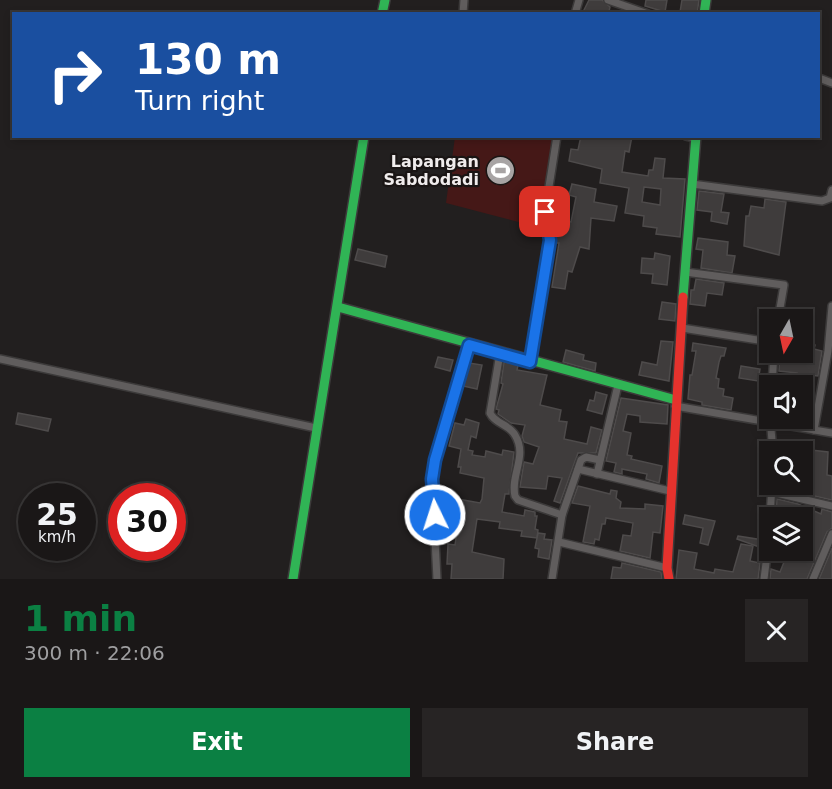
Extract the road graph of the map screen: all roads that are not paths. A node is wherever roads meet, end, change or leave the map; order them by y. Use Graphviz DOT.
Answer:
graph roads {
  1 [pos="608,0"];
  2 [pos="642,12"];
  3 [pos="364,138"];
  4 [pos="557,138"];
  5 [pos="692,138"];
  6 [pos="692,184"];
  7 [pos="832,190"];
  8 [pos="828,200"];
  9 [pos="832,207"];
  10 [pos="685,272"];
  11 [pos="832,306"];
  12 [pos="338,307"];
  13 [pos="780,309"];
  14 [pos="682,328"];
  15 [pos="759,340"];
  16 [pos="469,345"];
  17 [pos="500,353"];
  18 [pos="0,359"];
  19 [pos="530,362"];
  20 [pos="618,385"];
  21 [pos="675,403"];
  22 [pos="759,418"];
  23 [pos="316,428"];
  24 [pos="810,429"];
  25 [pos="814,430"];
  26 [pos="832,433"];
  27 [pos="600,459"];
  28 [pos="578,469"];
  29 [pos="597,474"];
  30 [pos="670,491"];
  31 [pos="795,495"];
  32 [pos="832,506"];
  33 [pos="562,515"];
  34 [pos="832,534"];
  35 [pos="559,542"];
  36 [pos="822,558"];
  37 [pos="832,560"];
  38 [pos="766,561"];
  39 [pos="667,568"];
  40 [pos="293,579"];
  41 [pos="437,579"];
  42 [pos="552,579"];
  43 [pos="669,579"];
  44 [pos="764,579"];
  45 [pos="813,579"];
  1 -- 2 [label="street"];
  3 -- 12 [label="street"];
  4 -- 19 [label="street"];
  5 -- 6 [label="street"];
  6 -- 8 [label="street"];
  6 -- 10 [label="street"];
  7 -- 8 [label="street"];
  8 -- 9 [label="street"];
  10 -- 13 [label="street"];
  10 -- 14 [label="street"];
  11 -- 25 [label="street"];
  12 -- 16 [label="street"];
  12 -- 23 [label="street"];
  14 -- 15 [label="street"];
  14 -- 21 [label="street"];
  16 -- 17 [label="street"];
  16 -- 41 [label="street"];
  17 -- 19 [label="street"];
  17 -- 33 [label="street"];
  18 -- 23 [label="street"];
  19 -- 20 [label="street"];
  20 -- 21 [label="street"];
  20 -- 27 [label="street"];
  21 -- 22 [label="street"];
  21 -- 30 [label="street"];
  23 -- 40 [label="street"];
  24 -- 25 [label="street"];
  25 -- 26 [label="street"];
  27 -- 28 [label="street"];
  27 -- 29 [label="street"];
  28 -- 29 [label="street"];
  28 -- 33 [label="street"];
  29 -- 30 [label="street"];
  30 -- 39 [label="street"];
  31 -- 32 [label="street"];
  33 -- 35 [label="street"];
  34 -- 36 [label="street"];
  35 -- 39 [label="street"];
  35 -- 42 [label="street"];
  36 -- 37 [label="street"];
  36 -- 45 [label="street"];
  38 -- 44 [label="street"];
  39 -- 43 [label="street"];
}
